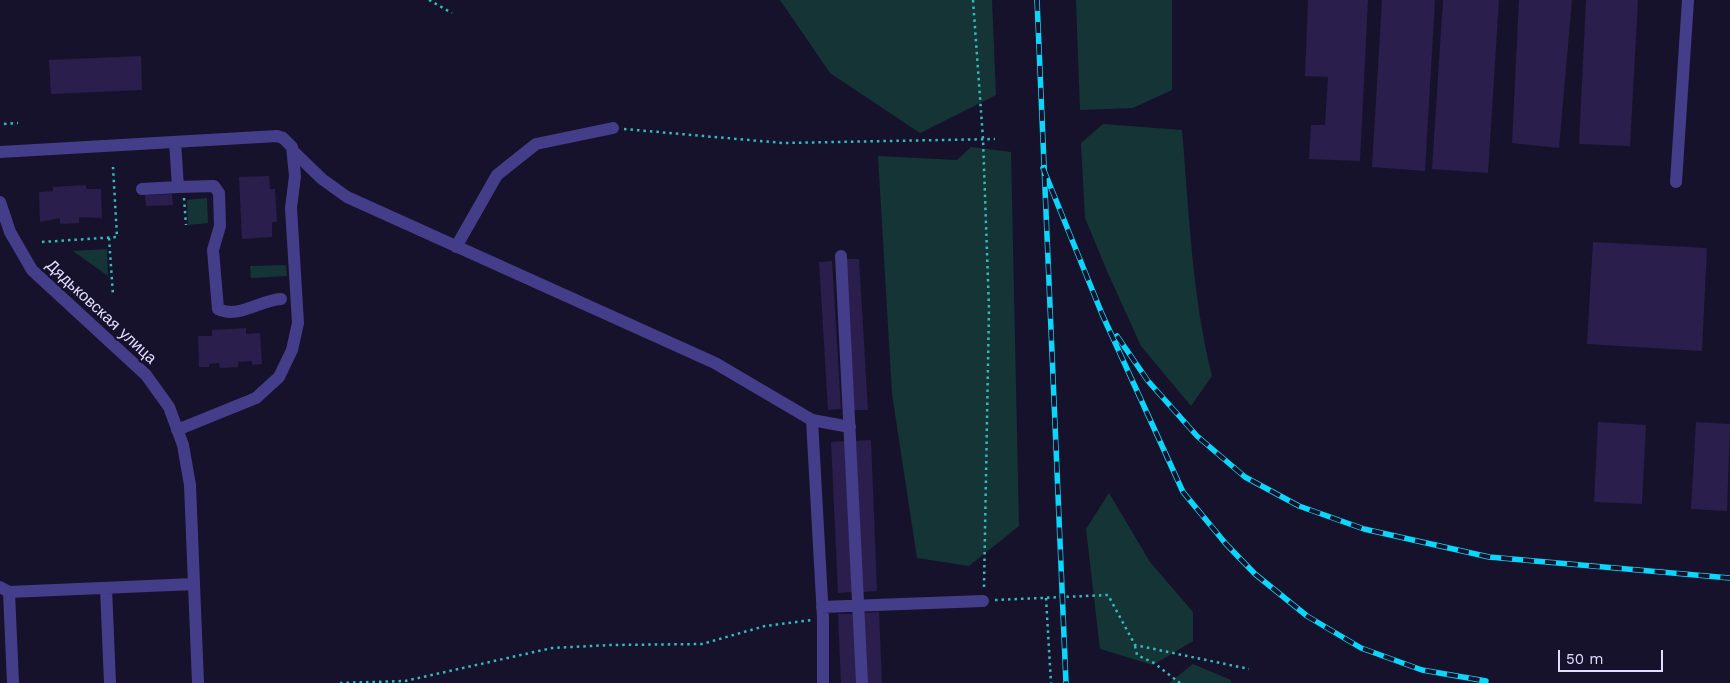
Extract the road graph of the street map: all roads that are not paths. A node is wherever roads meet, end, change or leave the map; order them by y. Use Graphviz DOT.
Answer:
graph roads {
  1 [pos="1688,0"];
  2 [pos="613,128"];
  3 [pos="175,142"];
  4 [pos="294,151"];
  5 [pos="0,152"];
  6 [pos="1676,182"];
  7 [pos="181,187"];
  8 [pos="142,189"];
  9 [pos="0,202"];
  10 [pos="5,234"];
  11 [pos="456,247"];
  12 [pos="841,256"];
  13 [pos="281,299"];
  14 [pos="812,420"];
  15 [pos="850,427"];
  16 [pos="177,430"];
  17 [pos="194,584"];
  18 [pos="106,588"];
  19 [pos="5,589"];
  20 [pos="983,601"];
  21 [pos="859,606"];
  22 [pos="823,613"];
  23 [pos="13,683"];
  24 [pos="110,683"];
  25 [pos="198,683"];
  26 [pos="823,683"];
  27 [pos="862,683"];
  1 -- 6 [label="street"];
  2 -- 11 [label="street"];
  3 -- 4 [label="street"];
  3 -- 5 [label="street"];
  3 -- 7 [label="street"];
  4 -- 11 [label="street"];
  4 -- 16 [label="street"];
  7 -- 8 [label="street"];
  7 -- 13 [label="street"];
  9 -- 10 [label="street, Дядьковская улица"];
  10 -- 16 [label="street, Дядьковская улица"];
  11 -- 14 [label="street"];
  12 -- 15 [label="street"];
  14 -- 15 [label="street"];
  14 -- 22 [label="street"];
  15 -- 21 [label="street"];
  16 -- 17 [label="street, Дядьковская улица"];
  17 -- 18 [label="street"];
  17 -- 25 [label="street, Дядьковская улица"];
  18 -- 19 [label="street"];
  18 -- 24 [label="street"];
  19 -- 23 [label="street"];
  20 -- 21 [label="street"];
  21 -- 22 [label="street"];
  21 -- 27 [label="street"];
  22 -- 26 [label="street"];
}
